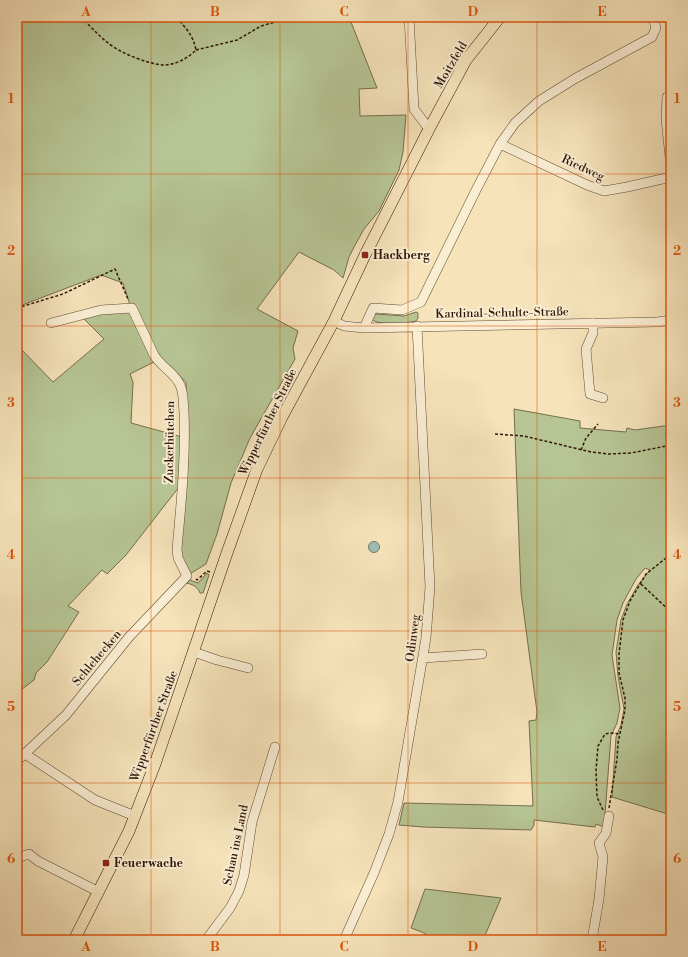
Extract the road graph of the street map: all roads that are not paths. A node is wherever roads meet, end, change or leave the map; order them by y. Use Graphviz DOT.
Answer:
graph roads {
  1 [pos="409,17"];
  2 [pos="500,17"];
  3 [pos="653,17"];
  4 [pos="667,97"];
  5 [pos="429,129"];
  6 [pos="500,144"];
  7 [pos="671,167"];
  8 [pos="671,177"];
  9 [pos="671,320"];
  10 [pos="334,321"];
  11 [pos="51,323"];
  12 [pos="593,323"];
  13 [pos="417,326"];
  14 [pos="364,328"];
  15 [pos="603,398"];
  16 [pos="187,576"];
  17 [pos="194,652"];
  18 [pos="482,654"];
  19 [pos="423,658"];
  20 [pos="248,668"];
  21 [pos="275,748"];
  22 [pos="25,754"];
  23 [pos="17,761"];
  24 [pos="135,816"];
  25 [pos="608,816"];
  26 [pos="17,858"];
  27 [pos="99,892"];
  28 [pos="74,940"];
  29 [pos="206,940"];
  30 [pos="344,940"];
  31 [pos="592,940"];
  1 -- 5 [label="street"];
  2 -- 5 [label="main road, Moitzfeld"];
  3 -- 6 [label="street"];
  4 -- 7 [label="street"];
  5 -- 10 [label="main road, Wipperfürther Straße"];
  6 -- 8 [label="street, Riedweg"];
  6 -- 14 [label="street"];
  9 -- 12 [label="street, Kardinal-Schulte-Straße"];
  10 -- 14 [label="street, Kardinal-Schulte-Straße"];
  10 -- 17 [label="main road, Wipperfürther Straße"];
  11 -- 16 [label="street, Zuckerhütchen"];
  12 -- 13 [label="street, Kardinal-Schulte-Straße"];
  12 -- 15 [label="street"];
  13 -- 14 [label="street, Kardinal-Schulte-Straße"];
  13 -- 19 [label="street, Odinweg"];
  16 -- 22 [label="street, Schlehecken"];
  17 -- 20 [label="street"];
  17 -- 24 [label="main road, Wipperfürther Straße"];
  18 -- 19 [label="street"];
  19 -- 30 [label="street, Odinweg"];
  21 -- 29 [label="street, Schau ins Land"];
  22 -- 23 [label="street, Schlehecken"];
  22 -- 24 [label="street"];
  24 -- 27 [label="main road, Wipperfürther Straße"];
  25 -- 31 [label="street"];
  26 -- 27 [label="street"];
  27 -- 28 [label="main road, Wipperfürther Straße"];
}
